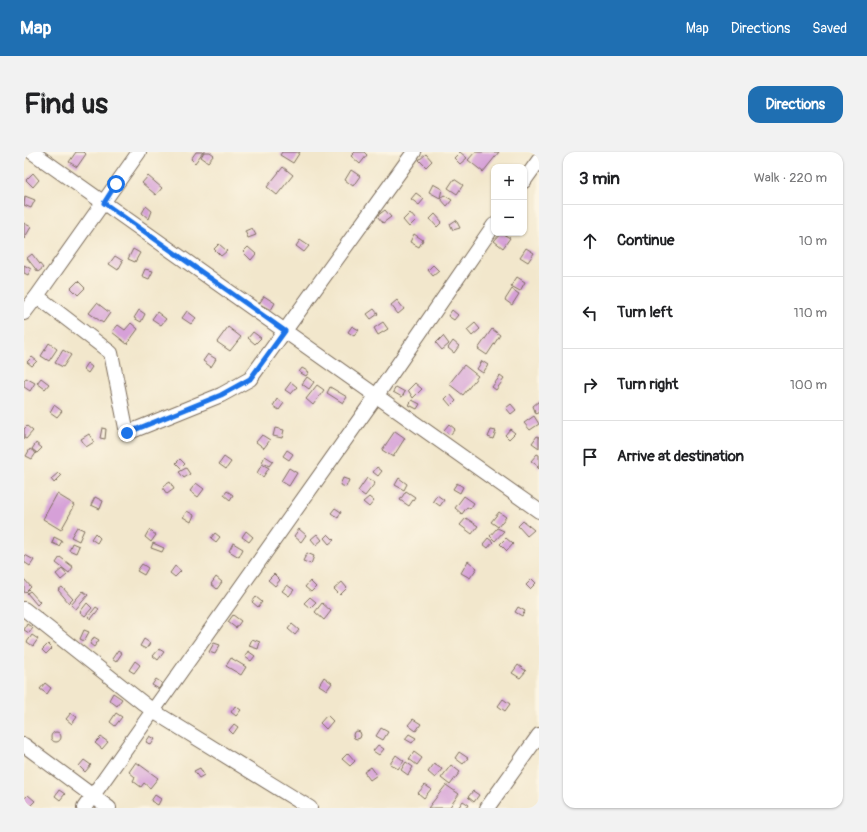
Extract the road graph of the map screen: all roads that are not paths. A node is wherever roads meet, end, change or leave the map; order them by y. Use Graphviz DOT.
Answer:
graph roads {
  1 [pos="32,152"];
  2 [pos="139,152"];
  3 [pos="414,152"];
  4 [pos="539,160"];
  5 [pos="527,177"];
  6 [pos="104,203"];
  7 [pos="491,229"];
  8 [pos="31,296"];
  9 [pos="24,313"];
  10 [pos="285,331"];
  11 [pos="377,396"];
  12 [pos="539,511"];
  13 [pos="24,609"];
  14 [pos="153,711"];
  15 [pos="539,735"];
  16 [pos="24,745"];
  17 [pos="93,796"];
  18 [pos="84,808"];
  19 [pos="110,808"];
  20 [pos="310,808"];
  21 [pos="487,808"];
  1 -- 6 [label="street"];
  2 -- 6 [label="street"];
  3 -- 10 [label="street"];
  4 -- 5 [label="street"];
  6 -- 8 [label="street"];
  6 -- 10 [label="street"];
  7 -- 11 [label="street"];
  8 -- 9 [label="street"];
  8 -- 10 [label="street"];
  10 -- 11 [label="street"];
  11 -- 12 [label="street"];
  11 -- 14 [label="street"];
  13 -- 14 [label="street"];
  14 -- 17 [label="street"];
  14 -- 20 [label="street"];
  15 -- 21 [label="street"];
  16 -- 17 [label="street"];
  17 -- 18 [label="street"];
  17 -- 19 [label="street"];
}
